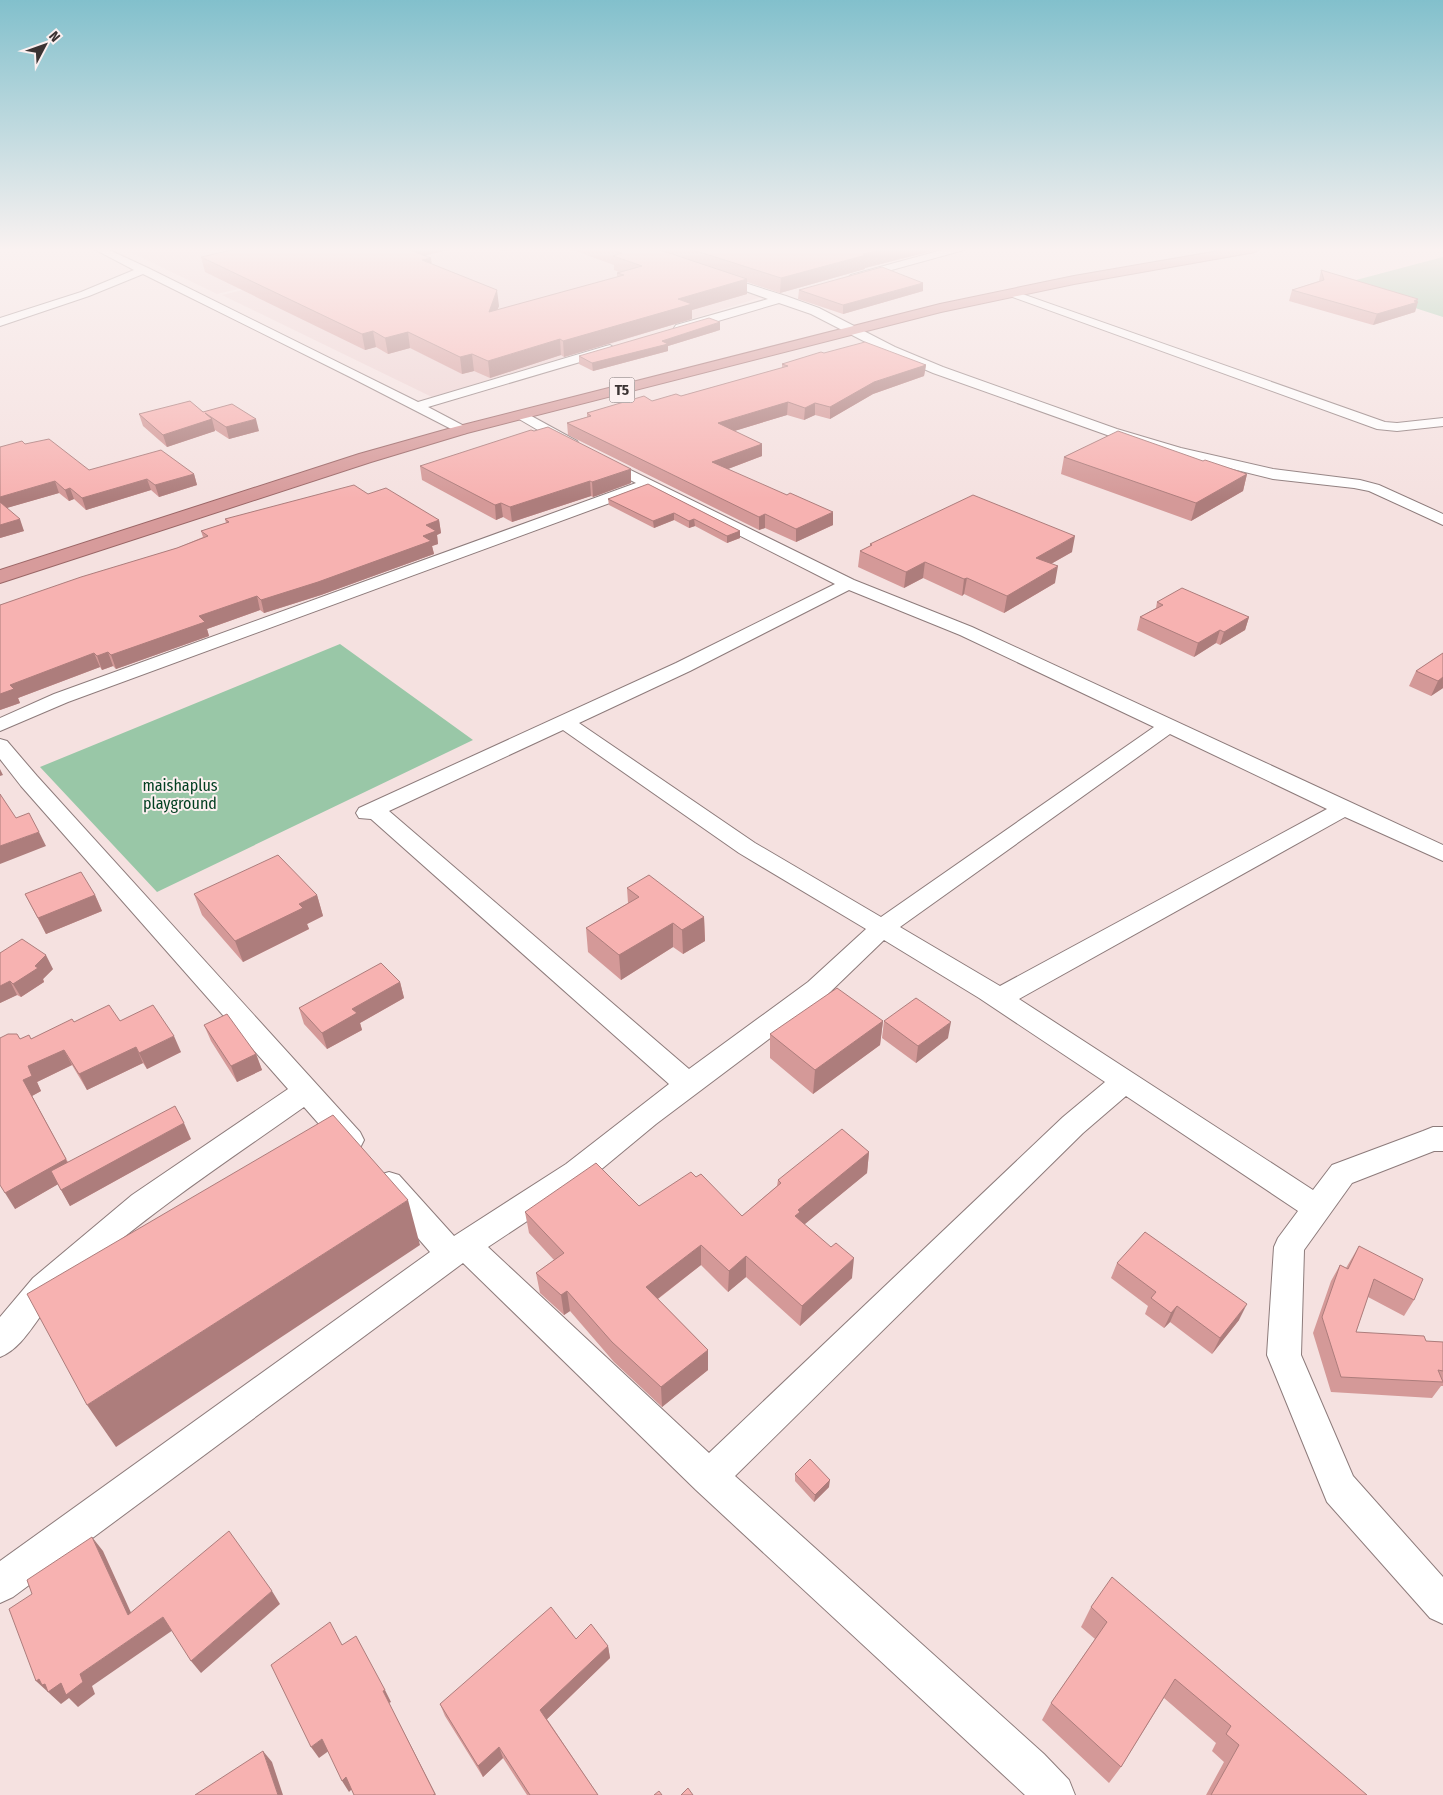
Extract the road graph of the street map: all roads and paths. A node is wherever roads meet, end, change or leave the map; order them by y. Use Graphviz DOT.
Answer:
graph roads {
  1 [pos="268,332"];
  2 [pos="842,332"];
  3 [pos="857,332"];
  4 [pos="1119,332"];
  5 [pos="618,347"];
  6 [pos="418,406"];
  7 [pos="524,416"];
  8 [pos="1443,422"];
  9 [pos="461,430"];
  10 [pos="648,484"];
  11 [pos="1443,520"];
  12 [pos="0,577"];
  13 [pos="848,584"];
  14 [pos="564,722"];
  15 [pos="0,725"];
  16 [pos="1170,726"];
  17 [pos="0,745"];
  18 [pos="1345,808"];
  19 [pos="1443,854"];
  20 [pos="882,928"];
  21 [pos="999,998"];
  22 [pos="1126,1081"];
  23 [pos="688,1085"];
  24 [pos="306,1091"];
  25 [pos="1443,1139"];
  26 [pos="1317,1208"];
  27 [pos="458,1249"];
  28 [pos="0,1342"];
  29 [pos="709,1477"];
  30 [pos="0,1584"];
  31 [pos="1443,1605"];
  32 [pos="1054,1795"];
  1 -- 6 [label="street"];
  2 -- 7 [label="highway, T5"];
  3 -- 11 [label="street"];
  4 -- 8 [label="street"];
  5 -- 6 [label="street"];
  6 -- 9 [label="street"];
  7 -- 9 [label="highway, T5"];
  7 -- 10 [label="street"];
  9 -- 12 [label="highway, T5"];
  10 -- 13 [label="street"];
  10 -- 15 [label="street"];
  13 -- 14 [label="street"];
  13 -- 16 [label="street"];
  14 -- 20 [label="street"];
  14 -- 23 [label="street"];
  16 -- 18 [label="street"];
  16 -- 20 [label="street"];
  17 -- 24 [label="street"];
  18 -- 19 [label="street"];
  18 -- 21 [label="street"];
  20 -- 21 [label="street"];
  20 -- 23 [label="street"];
  21 -- 22 [label="street"];
  22 -- 26 [label="street"];
  22 -- 29 [label="street"];
  23 -- 27 [label="street"];
  24 -- 27 [label="street"];
  24 -- 28 [label="street"];
  25 -- 26 [label="street"];
  26 -- 31 [label="street"];
  27 -- 29 [label="street"];
  27 -- 30 [label="street"];
  29 -- 32 [label="street"];
}
